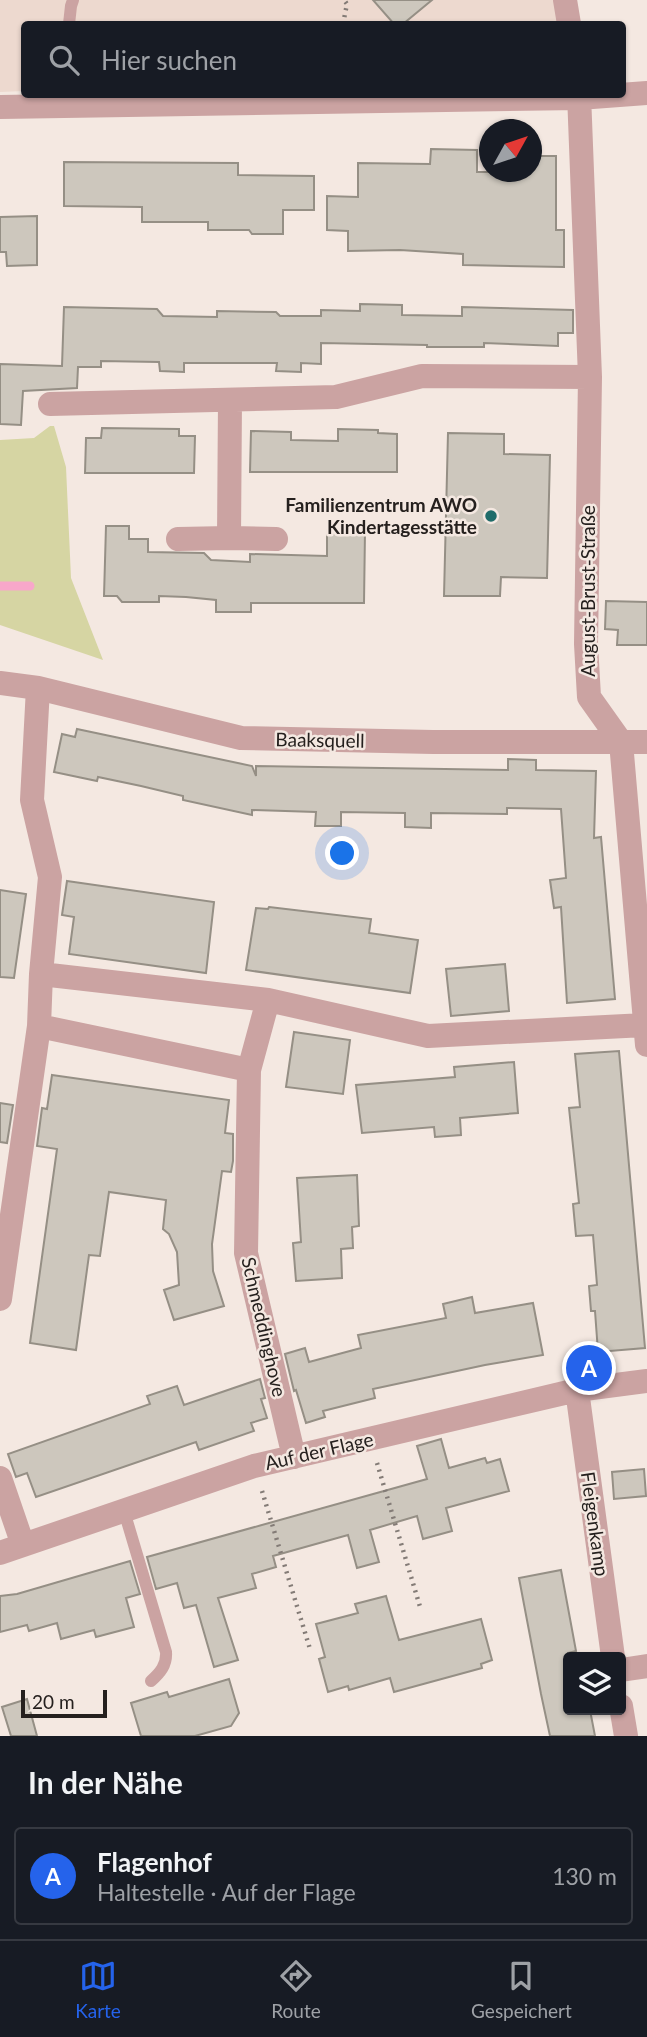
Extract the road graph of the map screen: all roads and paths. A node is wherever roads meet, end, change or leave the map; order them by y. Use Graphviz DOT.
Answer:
graph roads {
  1 [pos="74,0"];
  2 [pos="344,0"];
  3 [pos="565,0"];
  4 [pos="69,21"];
  5 [pos="344,21"];
  6 [pos="568,21"];
  7 [pos="647,93"];
  8 [pos="626,94"];
  9 [pos="324,98"];
  10 [pos="579,98"];
  11 [pos="70,100"];
  12 [pos="0,107"];
  13 [pos="590,377"];
  14 [pos="230,400"];
  15 [pos="51,404"];
  16 [pos="229,538"];
  17 [pos="276,538"];
  18 [pos="178,539"];
  19 [pos="0,683"];
  20 [pos="38,688"];
  21 [pos="621,742"];
  22 [pos="647,742"];
  23 [pos="41,974"];
  24 [pos="268,1000"];
  25 [pos="39,1026"];
  26 [pos="646,1035"];
  27 [pos="249,1070"];
  28 [pos="0,1298"];
  29 [pos="647,1381"];
  30 [pos="577,1390"];
  31 [pos="370,1439"];
  32 [pos="294,1457"];
  33 [pos="254,1466"];
  34 [pos="0,1478"];
  35 [pos="124,1511"];
  36 [pos="12,1549"];
  37 [pos="421,1610"];
  38 [pos="310,1649"];
  39 [pos="612,1652"];
  40 [pos="647,1666"];
  41 [pos="626,1669"];
  42 [pos="151,1682"];
  43 [pos="622,1715"];
  44 [pos="626,1736"];
  1 -- 4 [label="lane"];
  2 -- 5 [label="path"];
  3 -- 6 [label="street"];
  7 -- 8 [label="street"];
  9 -- 11 [label="street"];
  10 -- 13 [label="street, August-Brust-Straße"];
  11 -- 12 [label="street"];
  13 -- 14 [label="street"];
  13 -- 21 [label="street, August-Brust-Straße"];
  14 -- 15 [label="street"];
  14 -- 16 [label="street"];
  16 -- 17 [label="street"];
  16 -- 18 [label="street"];
  19 -- 20 [label="street, Baaksquell"];
  20 -- 21 [label="street, Baaksquell"];
  20 -- 23 [label="street"];
  21 -- 22 [label="street, Baaksquell"];
  21 -- 26 [label="street"];
  23 -- 24 [label="street"];
  23 -- 25 [label="street"];
  24 -- 26 [label="street"];
  24 -- 27 [label="street, Schmeddinghove"];
  25 -- 27 [label="street"];
  25 -- 28 [label="street"];
  27 -- 32 [label="street, Schmeddinghove"];
  29 -- 30 [label="street, Auf der Flage"];
  30 -- 31 [label="street, Auf der Flage"];
  30 -- 39 [label="street, Fleigenkamp"];
  31 -- 32 [label="street, Auf der Flage"];
  31 -- 37 [label="path"];
  32 -- 33 [label="street, Auf der Flage"];
  33 -- 35 [label="street, Auf der Flage"];
  33 -- 38 [label="path"];
  34 -- 36 [label="street"];
  35 -- 36 [label="street, Auf der Flage"];
  35 -- 42 [label="lane"];
  40 -- 41 [label="street"];
  43 -- 44 [label="street"];
}
